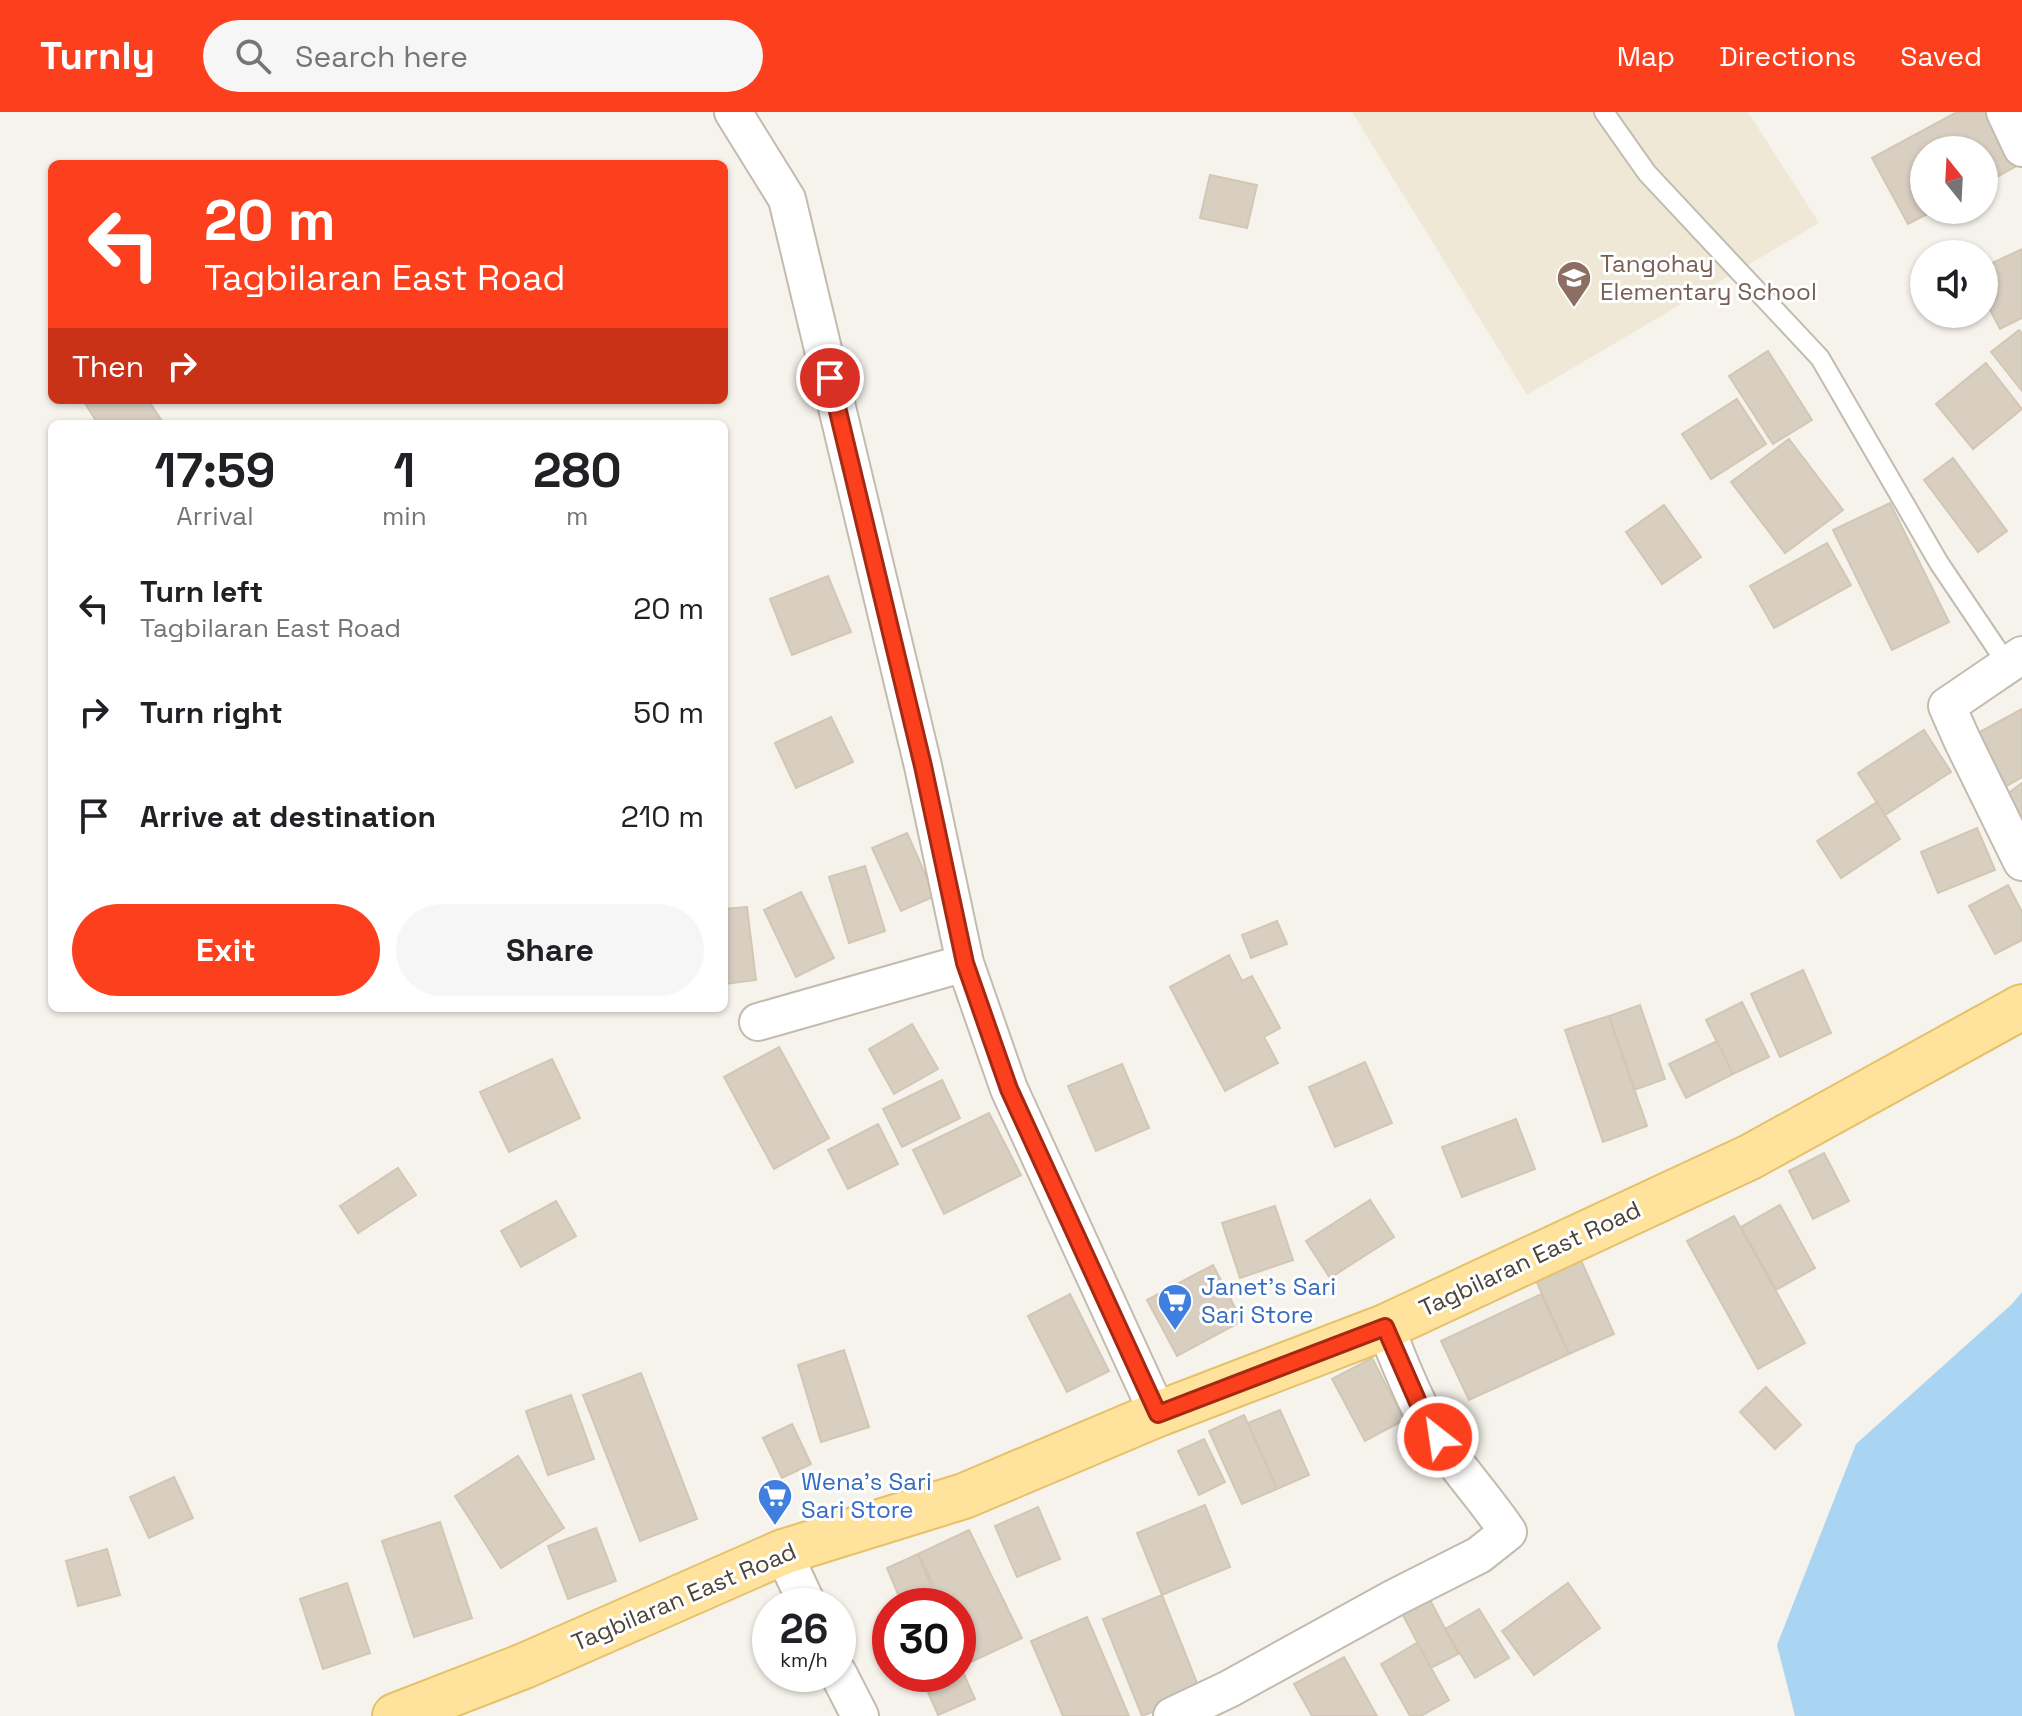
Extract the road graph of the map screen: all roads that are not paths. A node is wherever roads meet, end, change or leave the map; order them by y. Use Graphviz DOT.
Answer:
graph roads {
  1 [pos="733,112"];
  2 [pos="1604,112"];
  3 [pos="2005,112"];
  4 [pos="2022,148"];
  5 [pos="2017,668"];
  6 [pos="2022,862"];
  7 [pos="965,963"];
  8 [pos="2022,1007"];
  9 [pos="758,1022"];
  10 [pos="1385,1327"];
  11 [pos="1158,1414"];
  12 [pos="783,1552"];
  13 [pos="800,1588"];
  14 [pos="848,1692"];
  15 [pos="395,1716"];
  16 [pos="860,1716"];
  17 [pos="1172,1716"];
  1 -- 7 [label="street"];
  2 -- 5 [label="lane"];
  3 -- 4 [label="street"];
  5 -- 6 [label="street"];
  7 -- 9 [label="street"];
  7 -- 11 [label="street"];
  8 -- 10 [label="main road, Tagbilaran East Road"];
  10 -- 11 [label="main road, Tagbilaran East Road"];
  10 -- 17 [label="street"];
  11 -- 12 [label="main road, Tagbilaran East Road"];
  12 -- 13 [label="street"];
  12 -- 15 [label="main road, Tagbilaran East Road"];
  14 -- 16 [label="street"];
}
